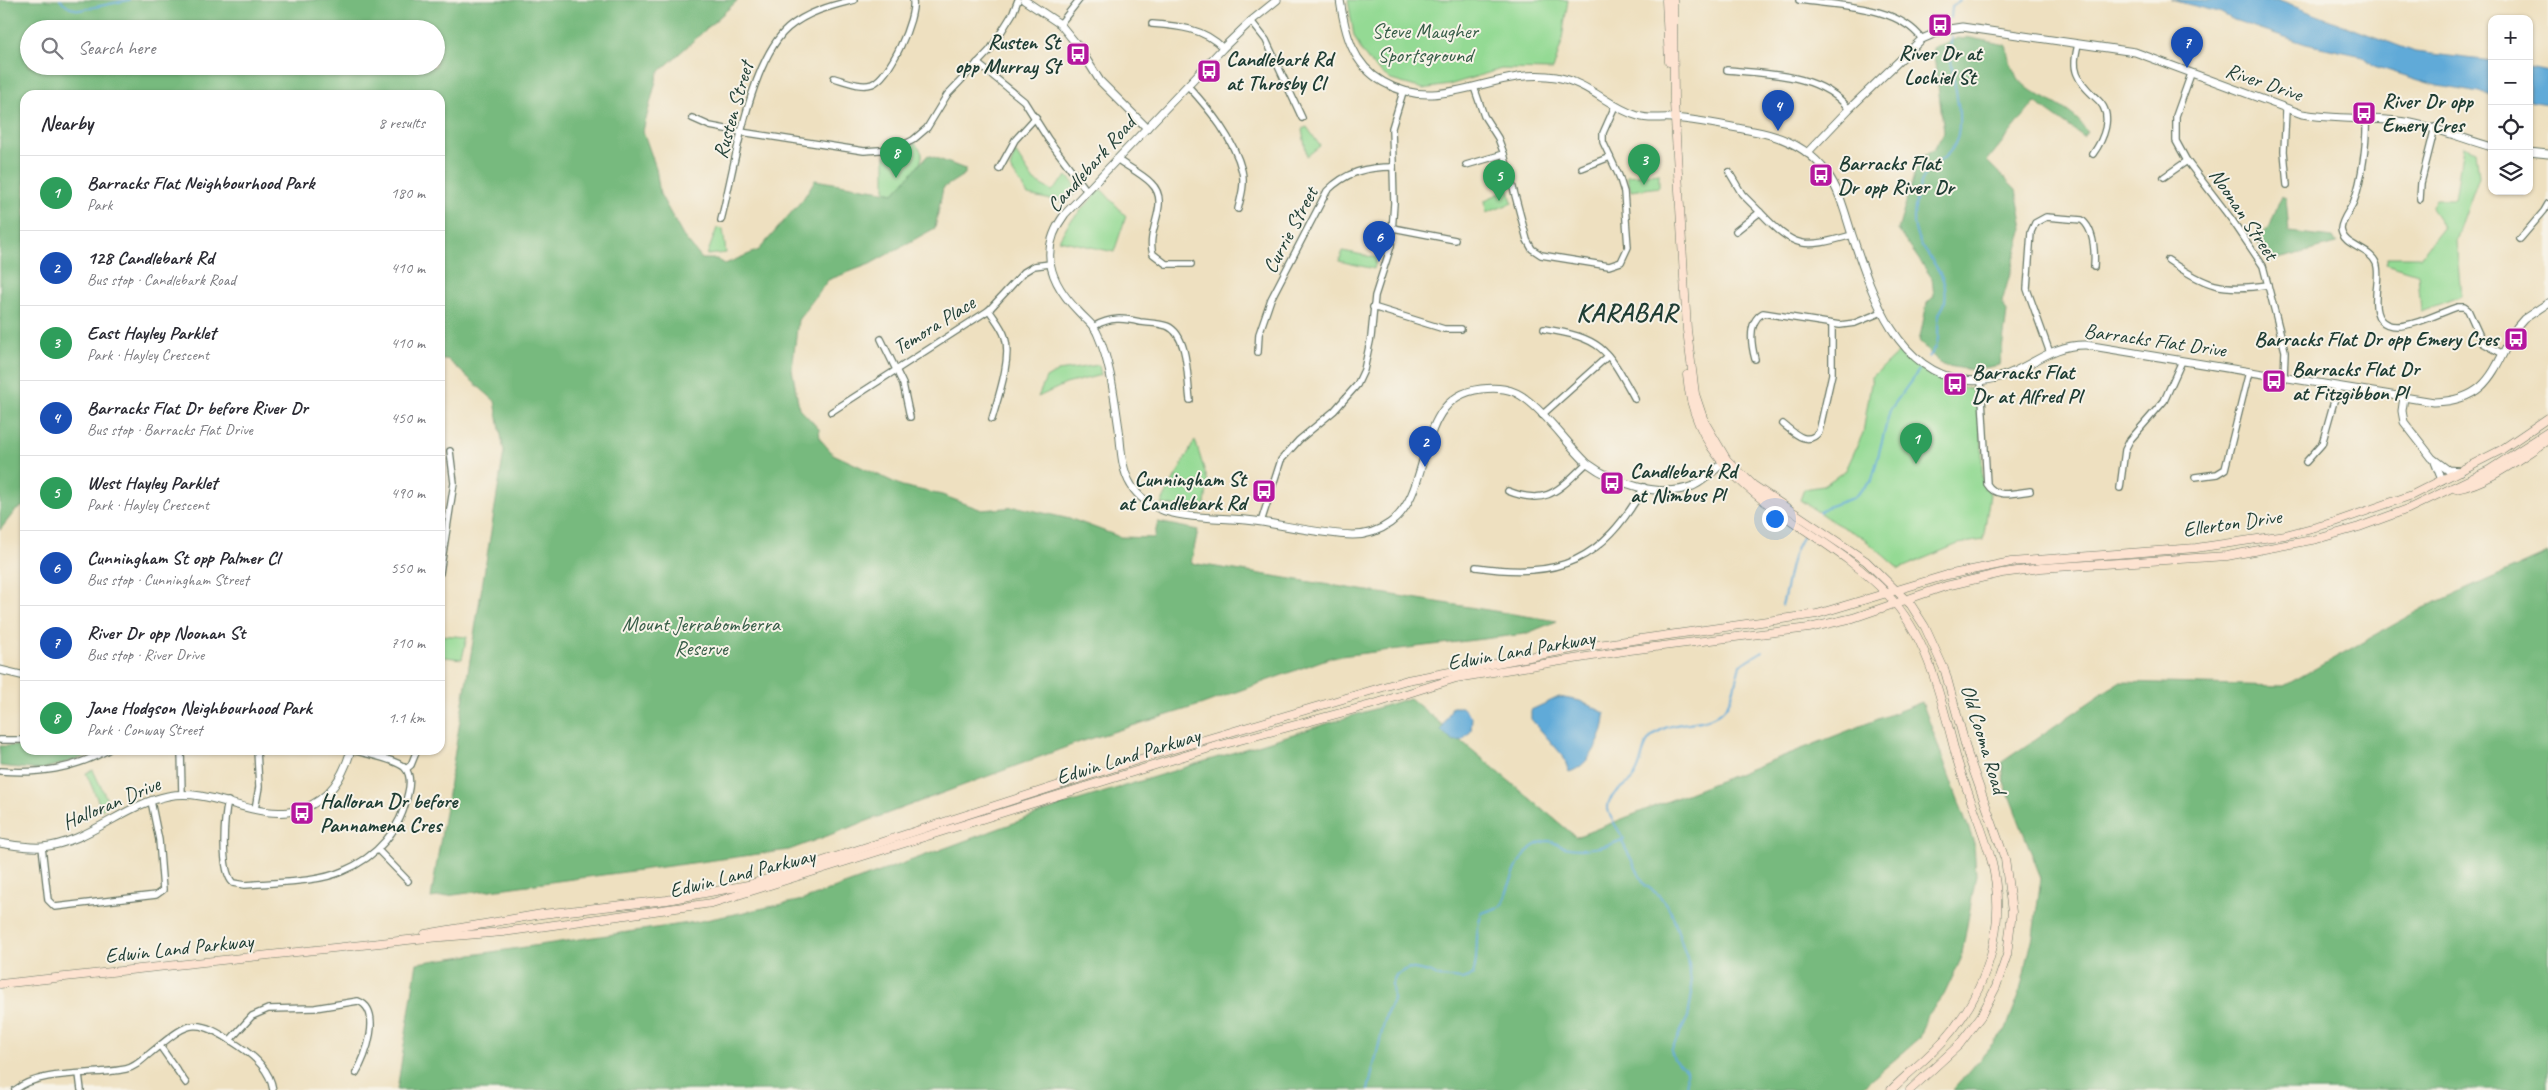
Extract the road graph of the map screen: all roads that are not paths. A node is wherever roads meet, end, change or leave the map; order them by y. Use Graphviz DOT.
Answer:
graph roads {
  1 [pos="854,0"];
  2 [pos="913,0"];
  3 [pos="1018,0"];
  4 [pos="1024,0"];
  5 [pos="1079,0"];
  6 [pos="1277,0"];
  7 [pos="1340,0"];
  8 [pos="1666,0"];
  9 [pos="1673,0"];
  10 [pos="1799,0"];
  11 [pos="1251,21"];
  12 [pos="1060,24"];
  13 [pos="1152,24"];
  14 [pos="1922,39"];
  15 [pos="2078,44"];
  16 [pos="1223,48"];
  17 [pos="977,63"];
  18 [pos="1727,70"];
  19 [pos="2191,74"];
  20 [pos="834,78"];
  21 [pos="1673,83"];
  22 [pos="1188,86"];
  23 [pos="1474,87"];
  24 [pos="1403,92"];
  25 [pos="1615,106"];
  26 [pos="1849,109"];
  27 [pos="2286,110"];
  28 [pos="1036,117"];
  29 [pos="692,118"];
  30 [pos="1302,118"];
  31 [pos="1675,118"];
  32 [pos="2366,119"];
  33 [pos="2434,127"];
  34 [pos="1147,128"];
  35 [pos="741,132"];
  36 [pos="2488,145"];
  37 [pos="2533,152"];
  38 [pos="1807,153"];
  39 [pos="1504,154"];
  40 [pos="2093,154"];
  41 [pos="2548,154"];
  42 [pos="1610,157"];
  43 [pos="1118,160"];
  44 [pos="2187,160"];
  45 [pos="1466,165"];
  46 [pos="1393,167"];
  47 [pos="1582,168"];
  48 [pos="999,169"];
  49 [pos="1729,172"];
  50 [pos="2164,177"];
  51 [pos="2288,185"];
  52 [pos="1087,191"];
  53 [pos="2420,199"];
  54 [pos="2548,204"];
  55 [pos="1238,209"];
  56 [pos="1760,212"];
  57 [pos="721,220"];
  58 [pos="1393,228"];
  59 [pos="1736,231"];
  60 [pos="1852,235"];
  61 [pos="2520,239"];
  62 [pos="1455,240"];
  63 [pos="2168,260"];
  64 [pos="1050,264"];
  65 [pos="1191,264"];
  66 [pos="2094,267"];
  67 [pos="2268,285"];
  68 [pos="2548,303"];
  69 [pos="1373,307"];
  70 [pos="989,310"];
  71 [pos="1882,312"];
  72 [pos="1832,324"];
  73 [pos="1095,326"];
  74 [pos="1461,329"];
  75 [pos="1544,329"];
  76 [pos="880,340"];
  77 [pos="1258,352"];
  78 [pos="2050,353"];
  79 [pos="2503,354"];
  80 [pos="1608,356"];
  81 [pos="1755,359"];
  82 [pos="2182,361"];
  83 [pos="897,368"];
  84 [pos="2249,372"];
  85 [pos="2284,378"];
  86 [pos="1981,381"];
  87 [pos="2338,387"];
  88 [pos="2404,397"];
  89 [pos="1635,399"];
  90 [pos="1190,400"];
  91 [pos="831,412"];
  92 [pos="1542,415"];
  93 [pos="910,417"];
  94 [pos="2548,418"];
  95 [pos="992,419"];
  96 [pos="1783,424"];
  97 [pos="2548,432"];
  98 [pos="2548,440"];
  99 [pos="450,451"];
  100 [pos="1724,462"];
  101 [pos="2306,462"];
  102 [pos="2435,462"];
  103 [pos="1587,463"];
  104 [pos="2462,470"];
  105 [pos="2195,476"];
  106 [pos="2442,480"];
  107 [pos="2459,485"];
  108 [pos="1644,487"];
  109 [pos="2120,488"];
  110 [pos="1508,491"];
  111 [pos="2030,491"];
  112 [pos="2446,491"];
  113 [pos="1261,522"];
  114 [pos="1813,530"];
  115 [pos="445,538"];
  116 [pos="1476,568"];
  117 [pos="1899,591"];
  118 [pos="1888,594"];
  119 [pos="1906,599"];
  120 [pos="1896,604"];
  121 [pos="0,670"];
  122 [pos="20,675"];
  123 [pos="0,740"];
  124 [pos="20,740"];
  125 [pos="97,755"];
  126 [pos="181,755"];
  127 [pos="257,755"];
  128 [pos="349,755"];
  129 [pos="370,755"];
  130 [pos="415,755"];
  131 [pos="406,769"];
  132 [pos="0,771"];
  133 [pos="182,794"];
  134 [pos="151,801"];
  135 [pos="228,801"];
  136 [pos="255,809"];
  137 [pos="0,843"];
  138 [pos="42,847"];
  139 [pos="378,850"];
  140 [pos="408,881"];
  141 [pos="362,945"];
  142 [pos="0,984"];
  143 [pos="230,1040"];
  144 [pos="160,1046"];
  145 [pos="79,1074"];
  146 [pos="356,1074"];
  147 [pos="186,1083"];
  148 [pos="15,1090"];
  149 [pos="81,1090"];
  150 [pos="273,1090"];
  151 [pos="1890,1090"];
  152 [pos="1910,1090"];
  1 -- 35 [label="street, Rusten Street"];
  2 -- 20 [label="street"];
  3 -- 17 [label="street"];
  4 -- 12 [label="street"];
  5 -- 12 [label="street"];
  6 -- 11 [label="street, Candlebark Road"];
  7 -- 24 [label="street"];
  8 -- 21 [label="main road"];
  9 -- 21 [label="main road"];
  10 -- 14 [label="street"];
  11 -- 16 [label="street, Candlebark Road"];
  11 -- 30 [label="street"];
  12 -- 34 [label="street"];
  13 -- 16 [label="street"];
  14 -- 15 [label="street, River Drive"];
  14 -- 26 [label="street, River Drive"];
  15 -- 19 [label="street, River Drive"];
  15 -- 40 [label="street"];
  16 -- 22 [label="street, Candlebark Road"];
  17 -- 28 [label="street"];
  17 -- 35 [label="street"];
  18 -- 26 [label="street"];
  19 -- 27 [label="street, River Drive"];
  19 -- 44 [label="street, Noonan Street"];
  21 -- 31 [label="main road, Old Cooma Road"];
  22 -- 34 [label="street, Candlebark Road"];
  22 -- 55 [label="street"];
  23 -- 24 [label="street, Barracks Flat Drive"];
  23 -- 25 [label="street, Barracks Flat Drive"];
  23 -- 39 [label="street"];
  24 -- 46 [label="street"];
  25 -- 31 [label="street, Barracks Flat Drive"];
  25 -- 42 [label="street"];
  26 -- 38 [label="street, River Drive"];
  27 -- 32 [label="street, River Drive"];
  27 -- 51 [label="street"];
  28 -- 48 [label="street"];
  28 -- 52 [label="street"];
  29 -- 35 [label="street"];
  31 -- 38 [label="street, Barracks Flat Drive"];
  31 -- 100 [label="main road, Old Cooma Road"];
  32 -- 33 [label="street, River Drive"];
  32 -- 79 [label="street"];
  33 -- 36 [label="street, River Drive"];
  33 -- 53 [label="street"];
  34 -- 43 [label="street, Candlebark Road"];
  35 -- 57 [label="street, Rusten Street"];
  37 -- 41 [label="street"];
  38 -- 60 [label="street, Barracks Flat Drive"];
  39 -- 42 [label="street"];
  39 -- 45 [label="street"];
  42 -- 47 [label="street"];
  43 -- 52 [label="street, Candlebark Road"];
  43 -- 65 [label="street"];
  44 -- 50 [label="street"];
  44 -- 67 [label="street, Noonan Street"];
  46 -- 58 [label="street"];
  46 -- 77 [label="street, Currie Street"];
  49 -- 56 [label="street"];
  52 -- 64 [label="street, Candlebark Road"];
  54 -- 61 [label="street"];
  56 -- 59 [label="street"];
  56 -- 60 [label="street"];
  58 -- 62 [label="street"];
  58 -- 69 [label="street"];
  60 -- 71 [label="street, Barracks Flat Drive"];
  63 -- 67 [label="street"];
  64 -- 70 [label="street, Temora Place"];
  64 -- 73 [label="street, Candlebark Road"];
  66 -- 78 [label="street"];
  67 -- 85 [label="street, Noonan Street"];
  68 -- 79 [label="street, Barracks Flat Drive"];
  69 -- 74 [label="street"];
  69 -- 113 [label="street"];
  70 -- 83 [label="street, Temora Place"];
  70 -- 95 [label="street"];
  71 -- 72 [label="street"];
  71 -- 86 [label="street, Barracks Flat Drive"];
  72 -- 81 [label="street"];
  72 -- 96 [label="street"];
  73 -- 90 [label="street"];
  73 -- 113 [label="street, Candlebark Road"];
  75 -- 80 [label="street"];
  76 -- 83 [label="street"];
  78 -- 82 [label="street, Barracks Flat Drive"];
  78 -- 86 [label="street, Barracks Flat Drive"];
  79 -- 88 [label="street, Barracks Flat Drive"];
  80 -- 89 [label="street"];
  80 -- 92 [label="street"];
  82 -- 84 [label="street, Barracks Flat Drive"];
  82 -- 109 [label="street"];
  83 -- 91 [label="street, Temora Place"];
  83 -- 93 [label="street"];
  84 -- 85 [label="street, Barracks Flat Drive"];
  84 -- 105 [label="street"];
  85 -- 87 [label="street, Barracks Flat Drive"];
  86 -- 111 [label="street"];
  87 -- 88 [label="street, Barracks Flat Drive"];
  87 -- 101 [label="street"];
  88 -- 102 [label="street"];
  92 -- 103 [label="street, Candlebark Road"];
  92 -- 113 [label="street, Candlebark Road"];
  94 -- 104 [label="main road, Ellerton Drive"];
  97 -- 107 [label="main road, Ellerton Drive"];
  98 -- 112 [label="main road"];
  99 -- 115 [label="street"];
  100 -- 108 [label="street, Candlebark Road"];
  100 -- 114 [label="main road, Old Cooma Road"];
  102 -- 104 [label="street"];
  102 -- 106 [label="street"];
  103 -- 108 [label="street, Candlebark Road"];
  103 -- 110 [label="street"];
  104 -- 106 [label="main road, Ellerton Drive"];
  106 -- 107 [label="main road"];
  106 -- 117 [label="main road, Ellerton Drive"];
  107 -- 112 [label="main road, Ellerton Drive"];
  108 -- 116 [label="street"];
  112 -- 119 [label="main road, Ellerton Drive"];
  114 -- 117 [label="main road, Old Cooma Road"];
  114 -- 118 [label="main road, Old Cooma Road"];
  117 -- 118 [label="main road, Edwin Land Parkway"];
  117 -- 119 [label="main road, Old Cooma Road"];
  118 -- 120 [label="main road, Old Cooma Road"];
  118 -- 141 [label="main road, Edwin Land Parkway"];
  119 -- 120 [label="main road, Edwin Land Parkway"];
  119 -- 152 [label="main road, Old Cooma Road"];
  120 -- 141 [label="main road, Edwin Land Parkway"];
  120 -- 151 [label="main road, Old Cooma Road"];
  121 -- 122 [label="street"];
  123 -- 124 [label="street"];
  125 -- 132 [label="street"];
  126 -- 133 [label="street"];
  127 -- 136 [label="street"];
  128 -- 136 [label="street, Halloran Drive"];
  129 -- 131 [label="street"];
  130 -- 131 [label="street"];
  131 -- 139 [label="street"];
  133 -- 134 [label="street, Halloran Drive"];
  133 -- 135 [label="street, Halloran Drive"];
  134 -- 138 [label="street, Halloran Drive"];
  134 -- 138 [label="street"];
  135 -- 136 [label="street, Halloran Drive"];
  135 -- 139 [label="street"];
  137 -- 138 [label="street, Halloran Drive"];
  139 -- 140 [label="street"];
  141 -- 142 [label="main road, Edwin Land Parkway"];
  143 -- 144 [label="street"];
  143 -- 146 [label="street"];
  143 -- 150 [label="street"];
  144 -- 145 [label="street"];
  144 -- 147 [label="street"];
  145 -- 148 [label="street"];
  145 -- 149 [label="street"];
}
